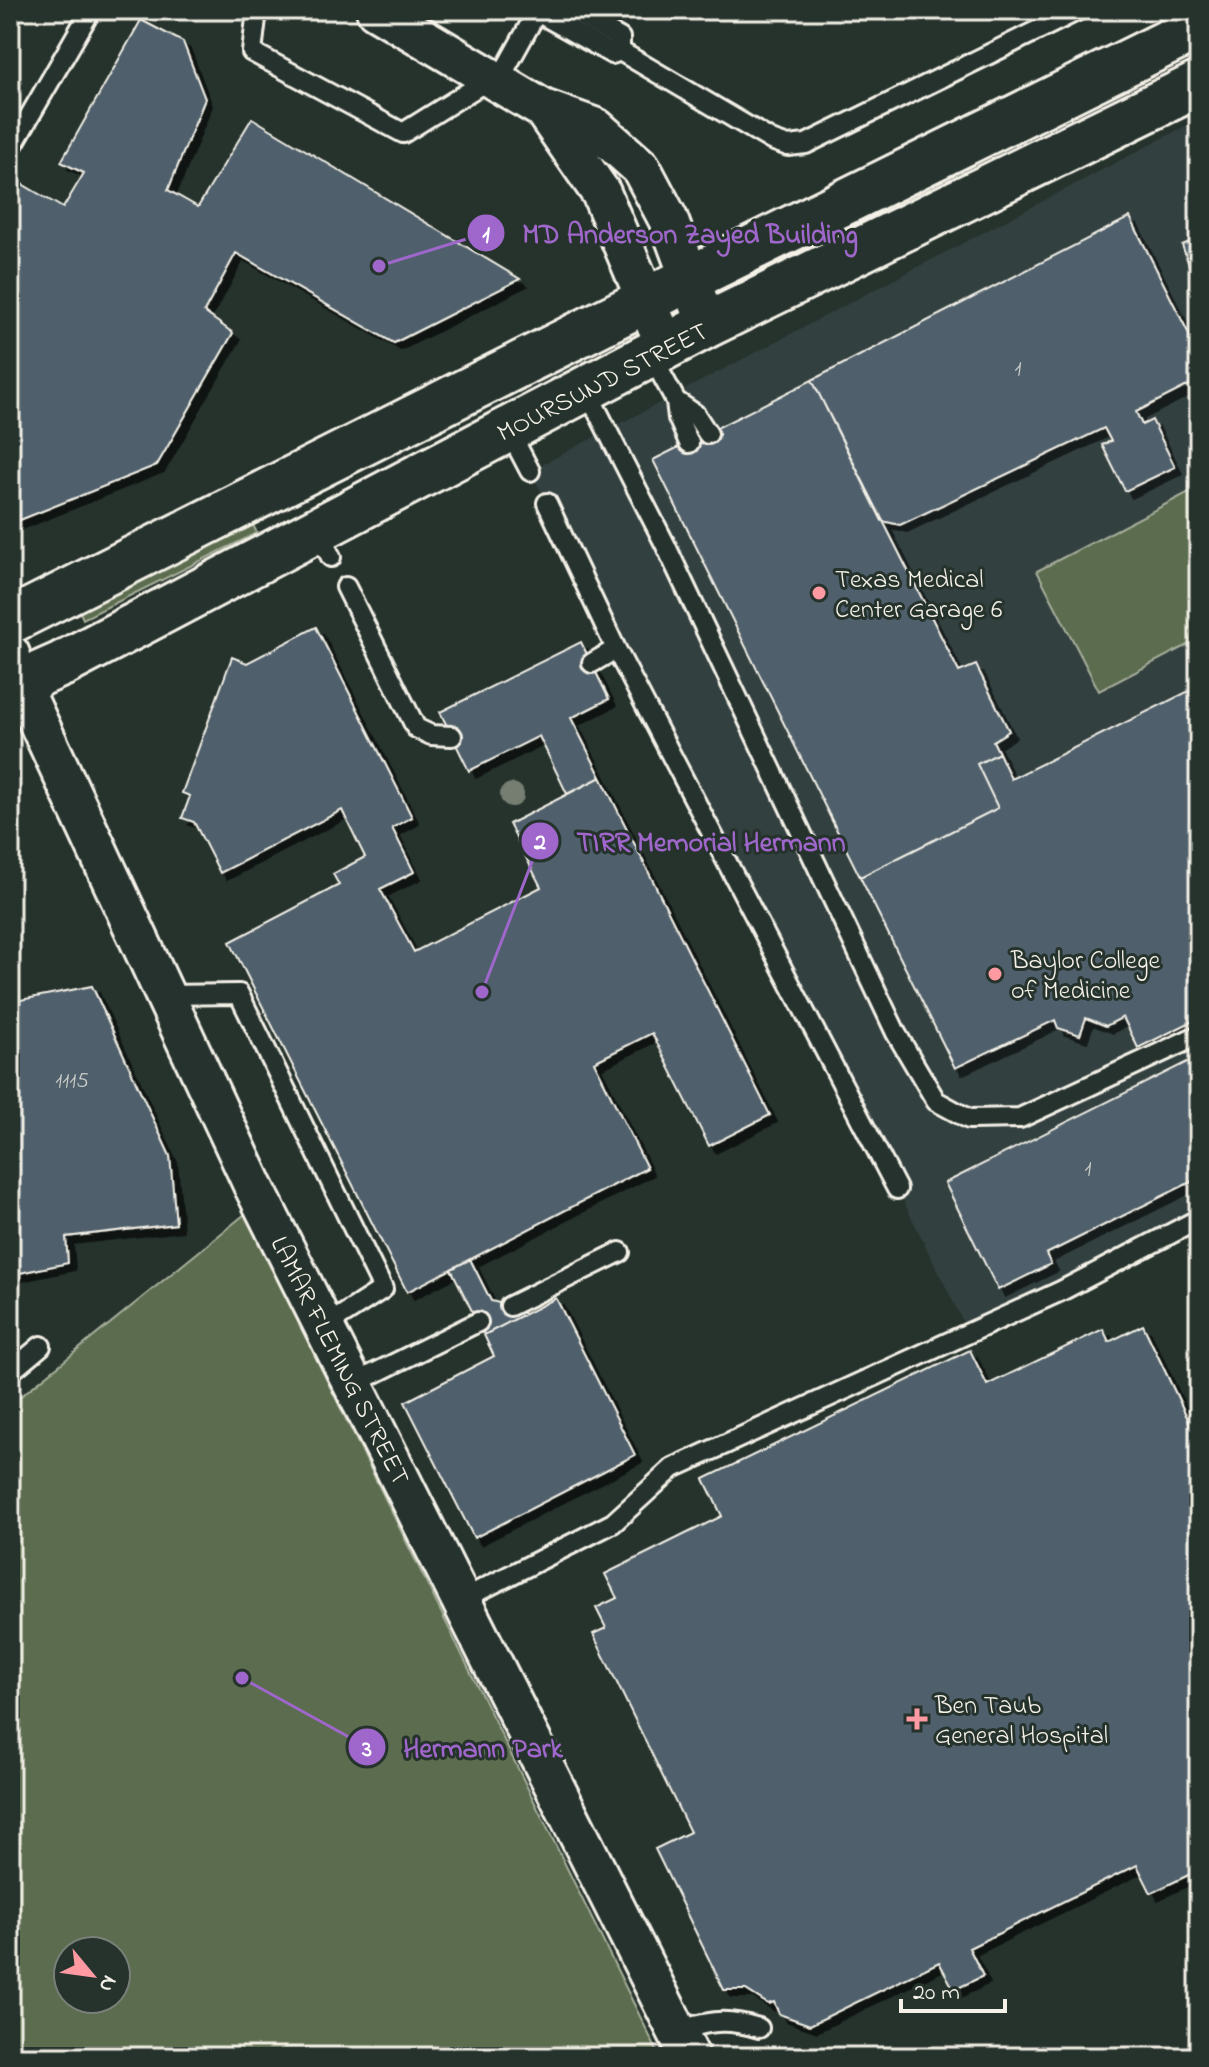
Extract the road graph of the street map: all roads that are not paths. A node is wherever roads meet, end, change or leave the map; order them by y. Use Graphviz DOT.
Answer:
graph roads {
  1 [pos="91,10"];
  2 [pos="257,10"];
  3 [pos="570,10"];
  4 [pos="1079,10"];
  5 [pos="537,11"];
  6 [pos="385,12"];
  7 [pos="1199,27"];
  8 [pos="620,51"];
  9 [pos="495,80"];
  10 [pos="1199,84"];
  11 [pos="543,109"];
  12 [pos="10,150"];
  13 [pos="691,278"];
  14 [pos="647,300"];
  15 [pos="707,325"];
  16 [pos="658,351"];
  17 [pos="586,389"];
  18 [pos="676,401"];
  19 [pos="508,429"];
  20 [pos="708,434"];
  21 [pos="689,443"];
  22 [pos="530,471"];
  23 [pos="547,503"];
  24 [pos="346,587"];
  25 [pos="10,621"];
  26 [pos="616,649"];
  27 [pos="592,663"];
  28 [pos="14,675"];
  29 [pos="452,736"];
  30 [pos="165,995"];
  31 [pos="1199,1035"];
  32 [pos="897,1189"];
  33 [pos="1199,1219"];
  34 [pos="620,1252"];
  35 [pos="510,1306"];
  36 [pos="478,1322"];
  37 [pos="324,1327"];
  38 [pos="41,1346"];
  39 [pos="10,1372"];
  40 [pos="353,1384"];
  41 [pos="461,1600"];
  42 [pos="759,2028"];
  43 [pos="683,2044"];
  1 -- 12 [label="lane"];
  2 -- 9 [label="lane"];
  3 -- 8 [label="lane"];
  4 -- 8 [label="lane"];
  5 -- 8 [label="lane"];
  5 -- 9 [label="lane"];
  6 -- 9 [label="street"];
  7 -- 13 [label="street, MOURSUND STREET"];
  9 -- 11 [label="street"];
  10 -- 15 [label="street, MOURSUND STREET"];
  11 -- 13 [label="street"];
  11 -- 14 [label="street"];
  13 -- 14 [label="street, MOURSUND STREET"];
  13 -- 15 [label="street"];
  14 -- 16 [label="street"];
  14 -- 25 [label="street, MOURSUND STREET"];
  15 -- 16 [label="street, MOURSUND STREET"];
  16 -- 17 [label="street, MOURSUND STREET"];
  16 -- 18 [label="lane"];
  17 -- 19 [label="street, MOURSUND STREET"];
  17 -- 31 [label="lane"];
  18 -- 20 [label="lane"];
  18 -- 21 [label="lane"];
  19 -- 22 [label="lane"];
  19 -- 28 [label="street, MOURSUND STREET"];
  23 -- 26 [label="lane"];
  24 -- 29 [label="lane"];
  26 -- 27 [label="lane"];
  26 -- 32 [label="lane"];
  28 -- 30 [label="street, LAMAR FLEMING STREET"];
  30 -- 37 [label="street, LAMAR FLEMING STREET"];
  30 -- 37 [label="lane"];
  33 -- 41 [label="lane"];
  34 -- 35 [label="lane"];
  36 -- 40 [label="lane"];
  37 -- 40 [label="street, LAMAR FLEMING STREET"];
  38 -- 39 [label="lane"];
  40 -- 41 [label="street, LAMAR FLEMING STREET"];
  41 -- 43 [label="street, LAMAR FLEMING STREET"];
  42 -- 43 [label="lane"];
}
